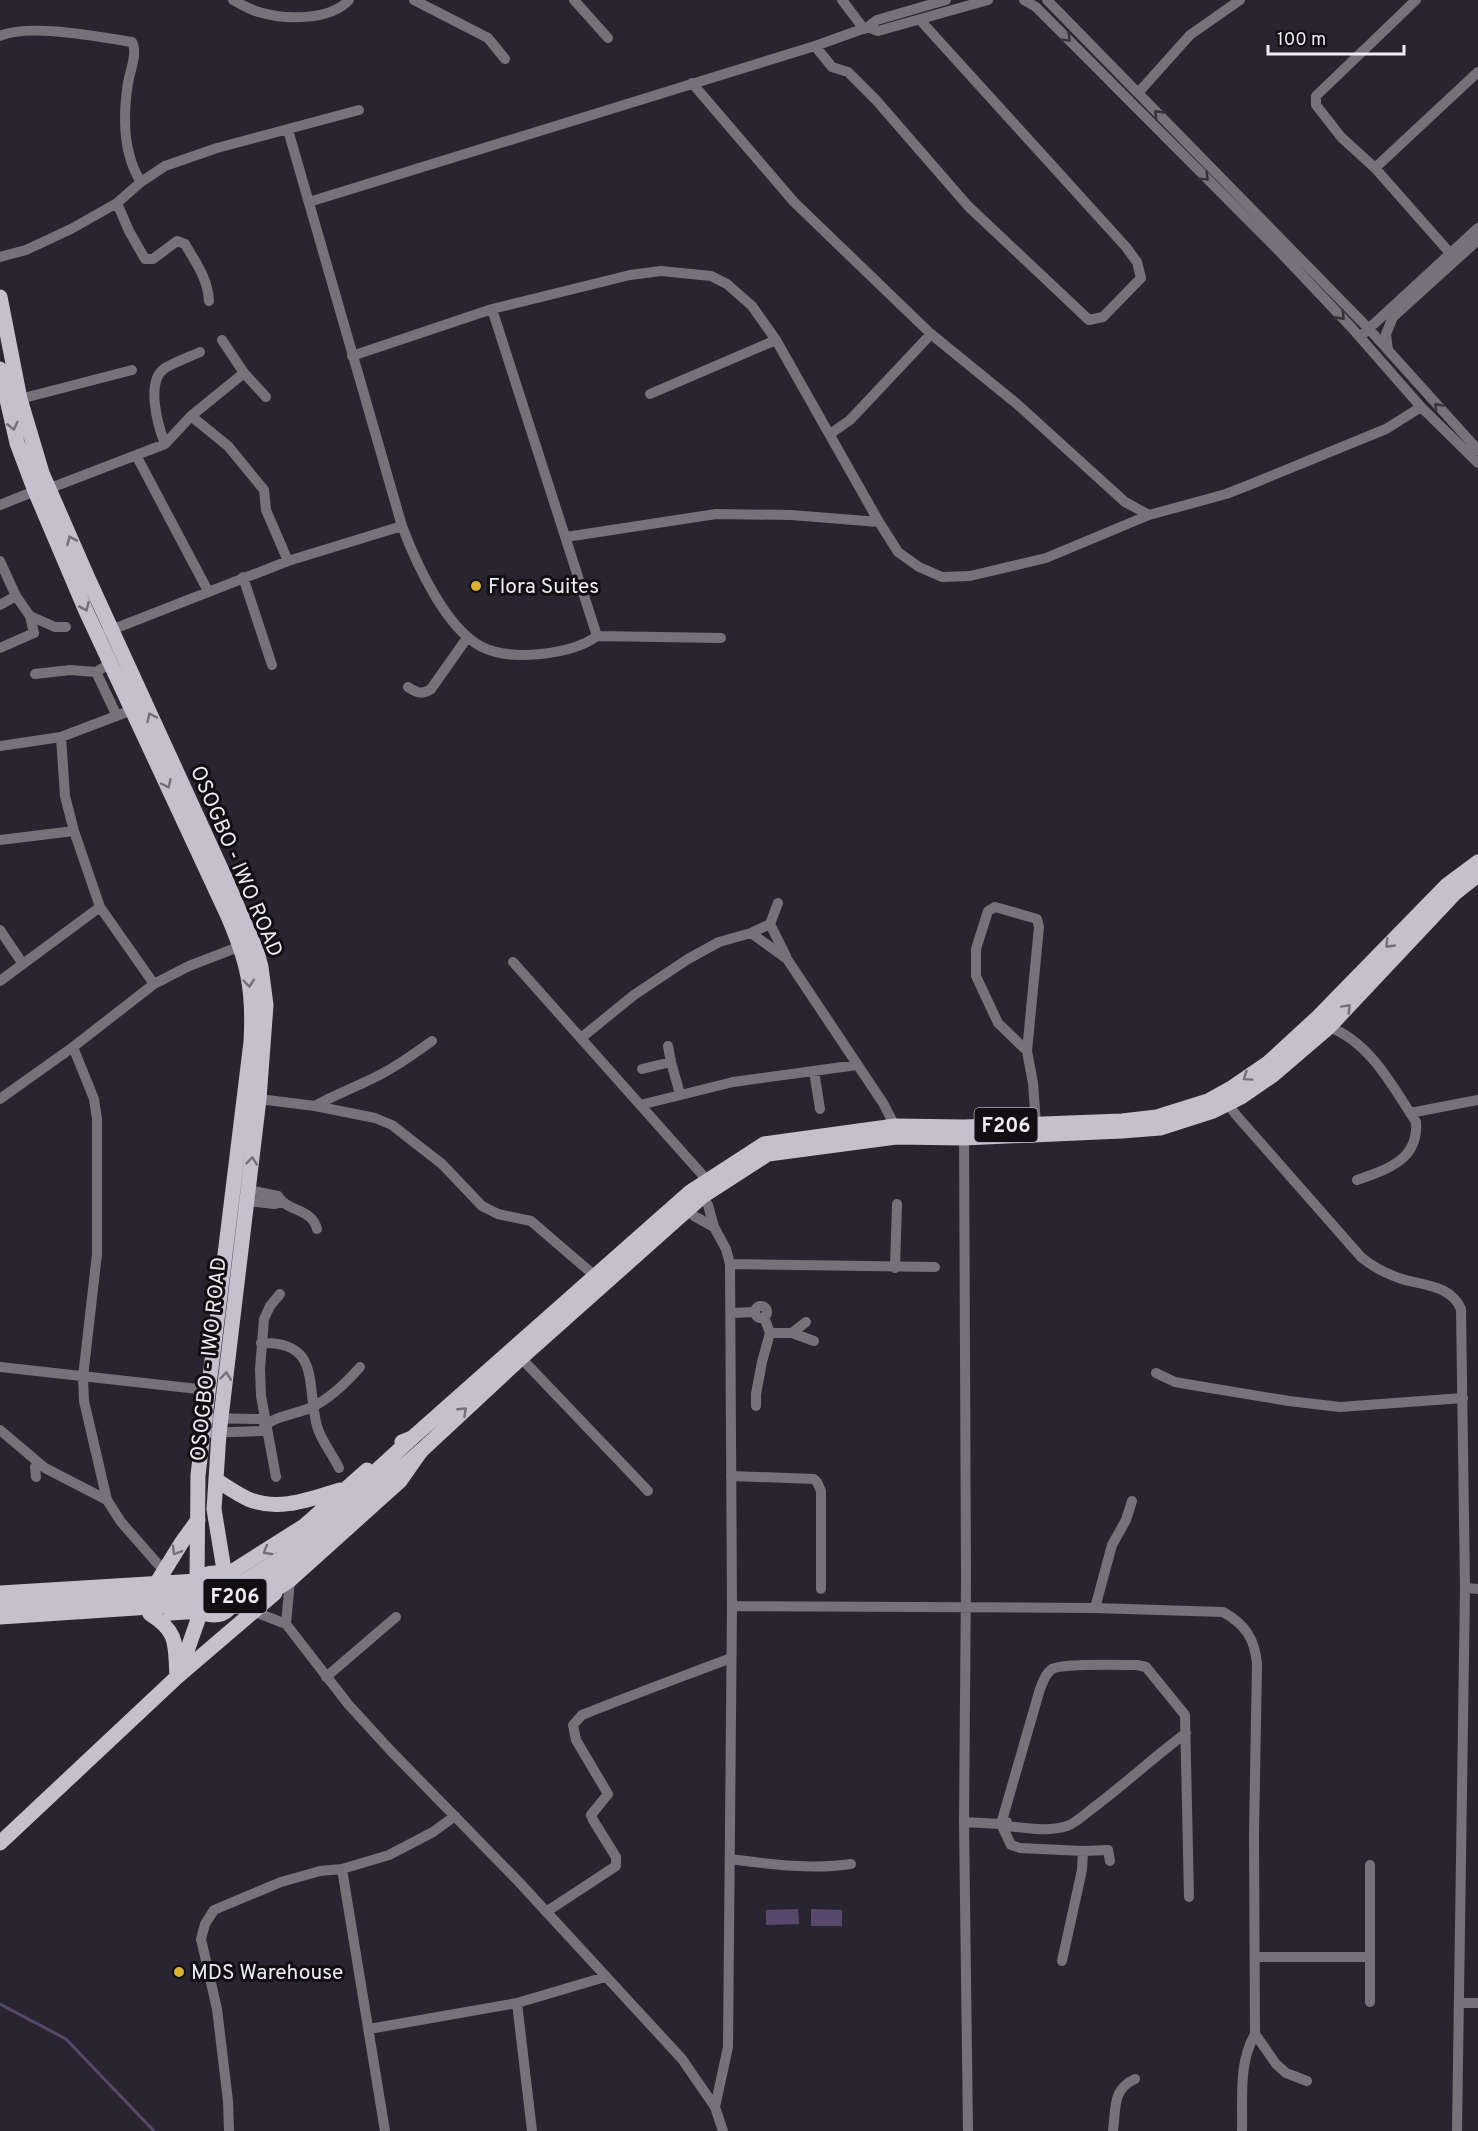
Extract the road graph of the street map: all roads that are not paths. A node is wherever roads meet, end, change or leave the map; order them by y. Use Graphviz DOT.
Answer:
graph roads {
  1 [pos="233,0"];
  2 [pos="349,0"];
  3 [pos="414,0"];
  4 [pos="574,0"];
  5 [pos="842,0"];
  6 [pos="946,0"];
  7 [pos="988,0"];
  8 [pos="1024,0"];
  9 [pos="1047,0"];
  10 [pos="1240,0"];
  11 [pos="1416,0"];
  12 [pos="920,20"];
  13 [pos="866,28"];
  14 [pos="0,36"];
  15 [pos="608,38"];
  16 [pos="815,46"];
  17 [pos="505,58"];
  18 [pos="1478,72"];
  19 [pos="692,83"];
  20 [pos="1138,93"];
  21 [pos="359,110"];
  22 [pos="288,130"];
  23 [pos="1375,168"];
  24 [pos="141,182"];
  25 [pos="309,202"];
  26 [pos="117,203"];
  27 [pos="1478,228"];
  28 [pos="1478,240"];
  29 [pos="1450,253"];
  30 [pos="0,257"];
  31 [pos="0,298"];
  32 [pos="209,301"];
  33 [pos="492,309"];
  34 [pos="1364,333"];
  35 [pos="932,334"];
  36 [pos="222,340"];
  37 [pos="776,340"];
  38 [pos="1388,350"];
  39 [pos="200,352"];
  40 [pos="352,356"];
  41 [pos="0,369"];
  42 [pos="132,370"];
  43 [pos="244,373"];
  44 [pos="650,394"];
  45 [pos="266,397"];
  46 [pos="20,399"];
  47 [pos="1421,407"];
  48 [pos="191,416"];
  49 [pos="830,434"];
  50 [pos="165,444"];
  51 [pos="1478,450"];
  52 [pos="137,457"];
  53 [pos="1478,463"];
  54 [pos="42,490"];
  55 [pos="1125,502"];
  56 [pos="0,504"];
  57 [pos="0,510"];
  58 [pos="1149,515"];
  59 [pos="879,522"];
  60 [pos="1126,525"];
  61 [pos="402,526"];
  62 [pos="566,537"];
  63 [pos="0,561"];
  64 [pos="288,561"];
  65 [pos="243,577"];
  66 [pos="208,591"];
  67 [pos="16,596"];
  68 [pos="0,605"];
  69 [pos="30,616"];
  70 [pos="66,627"];
  71 [pos="105,633"];
  72 [pos="597,636"];
  73 [pos="467,638"];
  74 [pos="721,638"];
  75 [pos="0,648"];
  76 [pos="111,663"];
  77 [pos="272,665"];
  78 [pos="96,672"];
  79 [pos="35,674"];
  80 [pos="408,687"];
  81 [pos="124,713"];
  82 [pos="61,737"];
  83 [pos="0,746"];
  84 [pos="74,831"];
  85 [pos="0,840"];
  86 [pos="1478,862"];
  87 [pos="1478,875"];
  88 [pos="778,903"];
  89 [pos="100,907"];
  90 [pos="770,924"];
  91 [pos="0,930"];
  92 [pos="751,933"];
  93 [pos="241,946"];
  94 [pos="787,959"];
  95 [pos="513,962"];
  96 [pos="23,964"];
  97 [pos="0,981"];
  98 [pos="154,984"];
  99 [pos="1329,1027"];
  100 [pos="581,1038"];
  101 [pos="432,1041"];
  102 [pos="668,1046"];
  103 [pos="73,1047"];
  104 [pos="1027,1051"];
  105 [pos="671,1062"];
  106 [pos="857,1065"];
  107 [pos="642,1069"];
  108 [pos="814,1071"];
  109 [pos="2,1094"];
  110 [pos="681,1094"];
  111 [pos="259,1099"];
  112 [pos="1224,1099"];
  113 [pos="1478,1100"];
  114 [pos="640,1105"];
  115 [pos="315,1106"];
  116 [pos="820,1109"];
  117 [pos="1410,1113"];
  118 [pos="1036,1124"];
  119 [pos="895,1126"];
  120 [pos="964,1132"];
  121 [pos="1357,1180"];
  122 [pos="702,1188"];
  123 [pos="248,1195"];
  124 [pos="897,1204"];
  125 [pos="684,1206"];
  126 [pos="714,1227"];
  127 [pos="317,1229"];
  128 [pos="730,1264"];
  129 [pos="935,1267"];
  130 [pos="895,1268"];
  131 [pos="595,1276"];
  132 [pos="280,1294"];
  133 [pos="731,1313"];
  134 [pos="806,1322"];
  135 [pos="771,1333"];
  136 [pos="792,1333"];
  137 [pos="814,1341"];
  138 [pos="261,1342"];
  139 [pos="520,1358"];
  140 [pos="0,1367"];
  141 [pos="360,1367"];
  142 [pos="1156,1373"];
  143 [pos="83,1377"];
  144 [pos="207,1390"];
  145 [pos="1462,1398"];
  146 [pos="756,1406"];
  147 [pos="313,1407"];
  148 [pos="266,1423"];
  149 [pos="203,1425"];
  150 [pos="220,1426"];
  151 [pos="0,1430"];
  152 [pos="416,1445"];
  153 [pos="339,1468"];
  154 [pos="731,1476"];
  155 [pos="276,1477"];
  156 [pos="216,1480"];
  157 [pos="346,1488"];
  158 [pos="648,1491"];
  159 [pos="107,1500"];
  160 [pos="1132,1501"];
  161 [pos="198,1520"];
  162 [pos="225,1576"];
  163 [pos="162,1580"];
  164 [pos="197,1581"];
  165 [pos="286,1583"];
  166 [pos="1465,1588"];
  167 [pos="1478,1588"];
  168 [pos="821,1589"];
  169 [pos="0,1593"];
  170 [pos="0,1603"];
  171 [pos="233,1604"];
  172 [pos="732,1606"];
  173 [pos="966,1607"];
  174 [pos="1095,1608"];
  175 [pos="201,1611"];
  176 [pos="254,1612"];
  177 [pos="167,1613"];
  178 [pos="150,1614"];
  179 [pos="0,1617"];
  180 [pos="396,1617"];
  181 [pos="0,1623"];
  182 [pos="286,1624"];
  183 [pos="236,1627"];
  184 [pos="731,1658"];
  185 [pos="177,1677"];
  186 [pos="326,1677"];
  187 [pos="1186,1733"];
  188 [pos="455,1816"];
  189 [pos="964,1822"];
  190 [pos="1003,1824"];
  191 [pos="0,1843"];
  192 [pos="1083,1851"];
  193 [pos="730,1859"];
  194 [pos="1110,1861"];
  195 [pos="851,1864"];
  196 [pos="1370,1865"];
  197 [pos="342,1869"];
  198 [pos="1189,1897"];
  199 [pos="546,1912"];
  200 [pos="1255,1957"];
  201 [pos="1368,1957"];
  202 [pos="1062,1961"];
  203 [pos="604,1977"];
  204 [pos="1370,2002"];
  205 [pos="517,2003"];
  206 [pos="1459,2003"];
  207 [pos="1478,2003"];
  208 [pos="369,2029"];
  209 [pos="1255,2034"];
  210 [pos="1135,2079"];
  211 [pos="1307,2081"];
  212 [pos="715,2108"];
  213 [pos="229,2131"];
  214 [pos="385,2131"];
  215 [pos="532,2131"];
  216 [pos="723,2131"];
  217 [pos="968,2131"];
  218 [pos="1113,2131"];
  219 [pos="1242,2131"];
  220 [pos="1457,2131"];
  1 -- 2 [label="street"];
  3 -- 17 [label="street"];
  4 -- 15 [label="street"];
  5 -- 13 [label="street"];
  6 -- 13 [label="street"];
  7 -- 12 [label="street"];
  8 -- 34 [label="street, one-way"];
  9 -- 20 [label="street"];
  10 -- 20 [label="street"];
  11 -- 23 [label="street"];
  12 -- 13 [label="street"];
  12 -- 16 [label="street"];
  13 -- 16 [label="street"];
  14 -- 24 [label="street"];
  16 -- 19 [label="street"];
  18 -- 23 [label="street"];
  19 -- 25 [label="street"];
  19 -- 35 [label="street"];
  34 -- 20 [label="street, one-way"];
  21 -- 22 [label="street"];
  22 -- 24 [label="street"];
  22 -- 25 [label="street"];
  23 -- 29 [label="street"];
  24 -- 26 [label="street"];
  25 -- 40 [label="street"];
  26 -- 30 [label="street"];
  26 -- 32 [label="street"];
  27 -- 29 [label="street"];
  28 -- 38 [label="street"];
  29 -- 34 [label="street"];
  31 -- 46 [label="main road, OSOGBO - IWO ROAD"];
  33 -- 37 [label="street"];
  33 -- 40 [label="street"];
  33 -- 62 [label="street"];
  34 -- 38 [label="street"];
  34 -- 47 [label="street"];
  35 -- 49 [label="street"];
  35 -- 55 [label="street"];
  36 -- 43 [label="street"];
  37 -- 44 [label="street"];
  37 -- 49 [label="street"];
  51 -- 38 [label="street, one-way"];
  39 -- 50 [label="street"];
  40 -- 61 [label="street"];
  41 -- 54 [label="main road, OSOGBO - IWO ROAD, one-way"];
  42 -- 46 [label="street"];
  43 -- 45 [label="street"];
  43 -- 48 [label="street"];
  46 -- 54 [label="main road, OSOGBO - IWO ROAD"];
  47 -- 53 [label="street"];
  47 -- 58 [label="street"];
  48 -- 50 [label="street"];
  48 -- 64 [label="street"];
  49 -- 59 [label="street"];
  50 -- 52 [label="street"];
  52 -- 54 [label="street"];
  52 -- 66 [label="street"];
  54 -- 56 [label="street"];
  54 -- 71 [label="main road, OSOGBO - IWO ROAD"];
  55 -- 58 [label="street"];
  55 -- 60 [label="street"];
  56 -- 57 [label="street"];
  58 -- 60 [label="street"];
  59 -- 60 [label="street"];
  59 -- 62 [label="street"];
  61 -- 64 [label="street"];
  61 -- 73 [label="street"];
  62 -- 72 [label="street"];
  63 -- 67 [label="street"];
  64 -- 65 [label="street"];
  65 -- 66 [label="street"];
  65 -- 77 [label="street"];
  66 -- 71 [label="street"];
  67 -- 68 [label="street"];
  67 -- 69 [label="street"];
  69 -- 70 [label="street"];
  69 -- 75 [label="street"];
  71 -- 76 [label="main road, OSOGBO - IWO ROAD"];
  111 -- 71 [label="main road, OSOGBO - IWO ROAD, one-way"];
  72 -- 73 [label="street"];
  72 -- 74 [label="street"];
  73 -- 80 [label="street"];
  76 -- 78 [label="street"];
  76 -- 81 [label="main road, OSOGBO - IWO ROAD"];
  78 -- 79 [label="street"];
  78 -- 81 [label="street"];
  81 -- 82 [label="street"];
  81 -- 93 [label="main road, OSOGBO - IWO ROAD, one-way"];
  82 -- 83 [label="street"];
  82 -- 84 [label="street"];
  84 -- 85 [label="street"];
  84 -- 89 [label="street"];
  86 -- 112 [label="main road, F206, one-way"];
  99 -- 87 [label="main road, F206, one-way"];
  88 -- 90 [label="street"];
  89 -- 96 [label="street"];
  89 -- 98 [label="street"];
  90 -- 92 [label="street"];
  90 -- 94 [label="street"];
  91 -- 96 [label="street"];
  92 -- 94 [label="street"];
  92 -- 100 [label="street"];
  93 -- 98 [label="street"];
  93 -- 144 [label="main road, OSOGBO - IWO ROAD, one-way"];
  94 -- 106 [label="street"];
  95 -- 100 [label="street"];
  96 -- 97 [label="street"];
  98 -- 103 [label="street"];
  99 -- 112 [label="main road, F206"];
  99 -- 117 [label="street"];
  100 -- 114 [label="street"];
  101 -- 115 [label="street"];
  102 -- 105 [label="street"];
  103 -- 109 [label="street"];
  103 -- 143 [label="street"];
  104 -- 104 [label="street"];
  104 -- 118 [label="street"];
  105 -- 107 [label="street"];
  105 -- 110 [label="street"];
  106 -- 108 [label="street"];
  106 -- 119 [label="street"];
  108 -- 110 [label="street"];
  108 -- 116 [label="street"];
  110 -- 114 [label="street"];
  111 -- 115 [label="street"];
  123 -- 111 [label="main road, OSOGBO - IWO ROAD, one-way"];
  112 -- 118 [label="main road, F206"];
  112 -- 120 [label="main road, F206"];
  112 -- 145 [label="street"];
  113 -- 117 [label="street"];
  114 -- 122 [label="street"];
  115 -- 131 [label="street"];
  117 -- 121 [label="street"];
  118 -- 120 [label="main road, F206"];
  119 -- 120 [label="main road, F206"];
  119 -- 122 [label="main road, F206"];
  120 -- 122 [label="main road, F206"];
  120 -- 173 [label="street"];
  122 -- 125 [label="main road, F206"];
  122 -- 126 [label="street"];
  123 -- 127 [label="street"];
  150 -- 123 [label="main road, OSOGBO - IWO ROAD, one-way"];
  124 -- 130 [label="street"];
  125 -- 126 [label="street"];
  125 -- 131 [label="main road, F206"];
  125 -- 139 [label="main road, F206"];
  126 -- 128 [label="street"];
  128 -- 130 [label="street"];
  128 -- 133 [label="street"];
  129 -- 130 [label="street"];
  131 -- 152 [label="main road, F206"];
  132 -- 138 [label="street"];
  133 -- 135 [label="street"];
  133 -- 154 [label="street"];
  134 -- 136 [label="street"];
  135 -- 136 [label="street"];
  135 -- 146 [label="street"];
  136 -- 137 [label="street"];
  138 -- 147 [label="street"];
  138 -- 148 [label="street"];
  152 -- 139 [label="main road, F206, one-way"];
  139 -- 158 [label="street"];
  140 -- 143 [label="street"];
  141 -- 147 [label="street"];
  142 -- 145 [label="street"];
  143 -- 144 [label="street"];
  143 -- 159 [label="street"];
  144 -- 149 [label="main road, OSOGBO - IWO ROAD"];
  145 -- 166 [label="street"];
  147 -- 148 [label="street"];
  147 -- 153 [label="street"];
  148 -- 150 [label="street"];
  148 -- 155 [label="street"];
  149 -- 150 [label="street"];
  149 -- 161 [label="main road, OSOGBO - IWO ROAD"];
  150 -- 156 [label="main road, OSOGBO - IWO ROAD"];
  151 -- 159 [label="street"];
  152 -- 157 [label="main road"];
  152 -- 165 [label="main road"];
  152 -- 170 [label="main road, F206, bridge"];
  152 -- 179 [label="main road, F206, bridge"];
  154 -- 168 [label="street"];
  154 -- 172 [label="street"];
  156 -- 157 [label="main road"];
  156 -- 162 [label="main road, OSOGBO - IWO ROAD"];
  157 -- 162 [label="main road, one-way"];
  159 -- 163 [label="street"];
  160 -- 174 [label="street"];
  161 -- 163 [label="main road, one-way"];
  161 -- 164 [label="main road, OSOGBO - IWO ROAD"];
  162 -- 164 [label="main road"];
  162 -- 171 [label="main road"];
  163 -- 164 [label="main road"];
  163 -- 169 [label="main road"];
  163 -- 177 [label="main road"];
  164 -- 175 [label="main road"];
  165 -- 171 [label="main road"];
  165 -- 176 [label="main road, F206"];
  165 -- 182 [label="street"];
  166 -- 167 [label="street"];
  166 -- 206 [label="street"];
  171 -- 175 [label="main road"];
  171 -- 176 [label="street"];
  171 -- 183 [label="main road"];
  172 -- 173 [label="street"];
  172 -- 184 [label="street"];
  173 -- 174 [label="street"];
  173 -- 189 [label="street"];
  174 -- 200 [label="street"];
  175 -- 177 [label="main road"];
  175 -- 185 [label="main road"];
  176 -- 182 [label="street"];
  176 -- 183 [label="main road, F206"];
  177 -- 178 [label="main road"];
  178 -- 181 [label="main road"];
  178 -- 185 [label="main road"];
  180 -- 186 [label="street"];
  182 -- 186 [label="street"];
  183 -- 185 [label="main road, F206"];
  184 -- 193 [label="street"];
  184 -- 199 [label="street"];
  185 -- 191 [label="main road, F206"];
  186 -- 188 [label="street"];
  187 -- 190 [label="street"];
  187 -- 190 [label="street"];
  187 -- 198 [label="street"];
  188 -- 197 [label="street"];
  188 -- 199 [label="street"];
  189 -- 190 [label="street"];
  189 -- 217 [label="street"];
  190 -- 192 [label="street"];
  192 -- 194 [label="street"];
  192 -- 202 [label="street"];
  193 -- 195 [label="street"];
  193 -- 212 [label="street"];
  196 -- 201 [label="street"];
  197 -- 208 [label="street"];
  197 -- 213 [label="street"];
  199 -- 203 [label="street"];
  200 -- 201 [label="street"];
  200 -- 209 [label="street"];
  201 -- 204 [label="street"];
  203 -- 205 [label="street"];
  203 -- 212 [label="street"];
  205 -- 208 [label="street"];
  205 -- 215 [label="street"];
  206 -- 207 [label="street"];
  206 -- 220 [label="street"];
  208 -- 214 [label="street"];
  209 -- 211 [label="street"];
  209 -- 219 [label="street"];
  210 -- 218 [label="street"];
  212 -- 216 [label="street"];
}
